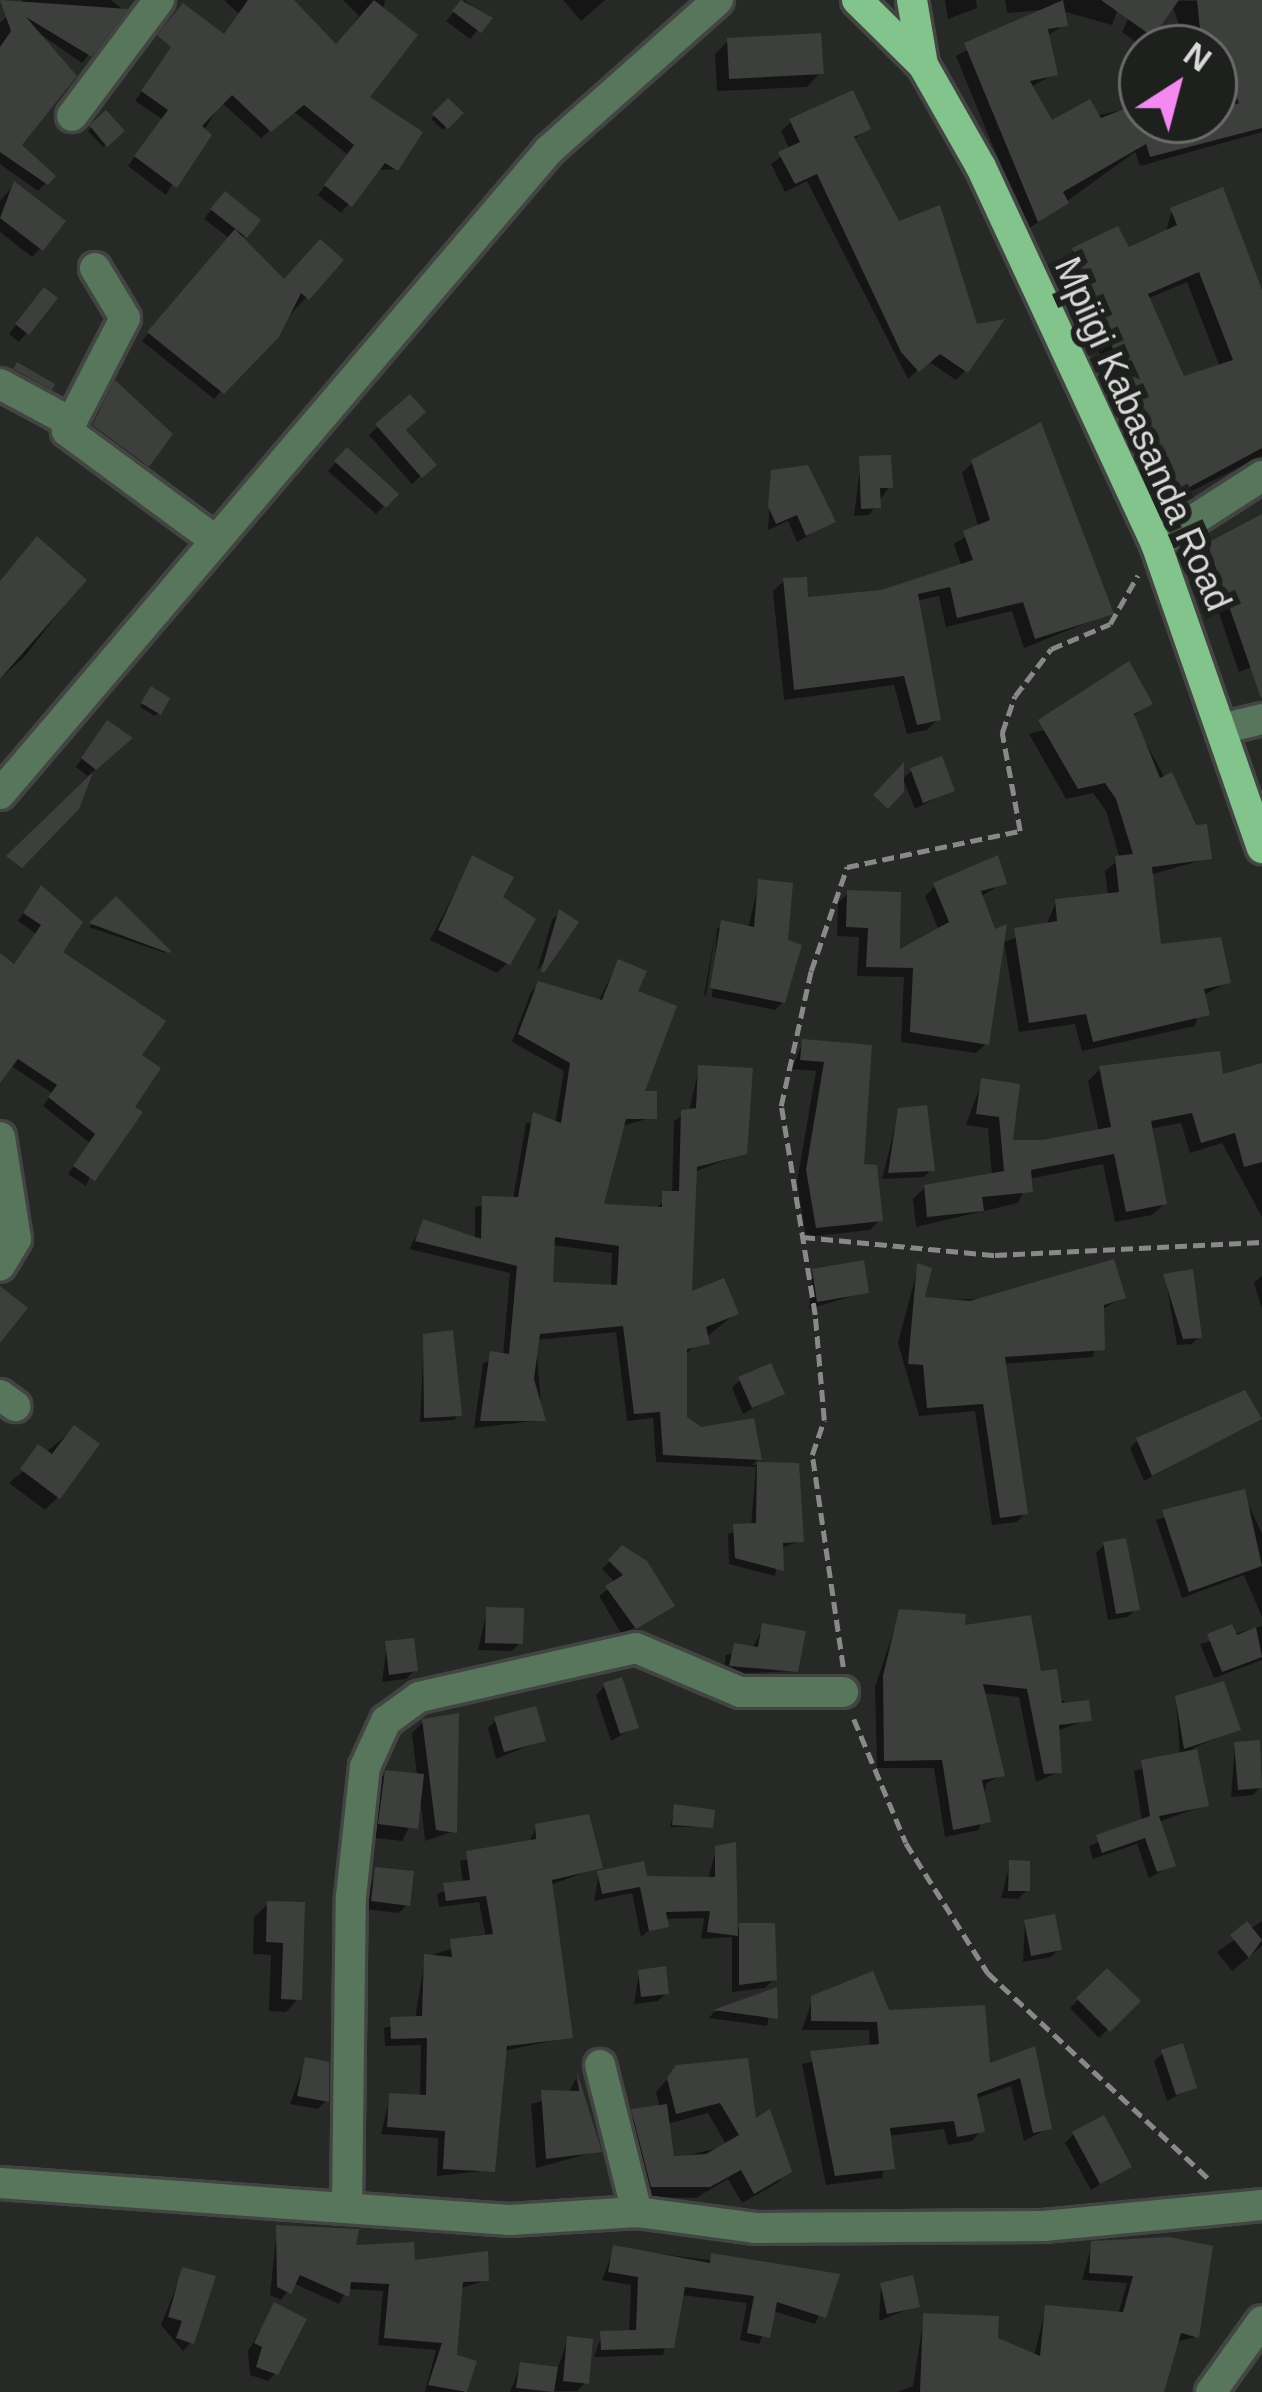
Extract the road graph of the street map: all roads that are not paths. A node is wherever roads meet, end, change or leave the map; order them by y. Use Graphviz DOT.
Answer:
graph roads {
  1 [pos="159,0"];
  2 [pos="718,0"];
  3 [pos="857,0"];
  4 [pos="912,0"];
  5 [pos="923,65"];
  6 [pos="72,116"];
  7 [pos="95,268"];
  8 [pos="0,384"];
  9 [pos="65,419"];
  10 [pos="1262,476"];
  11 [pos="212,538"];
  12 [pos="1156,544"];
  13 [pos="1262,719"];
  14 [pos="1221,729"];
  15 [pos="4,784"];
  16 [pos="1262,848"];
  17 [pos="0,1137"];
  18 [pos="0,1266"];
  19 [pos="843,1693"];
  20 [pos="600,2066"];
  21 [pos="0,2183"];
  22 [pos="1247,2204"];
  23 [pos="346,2208"];
  24 [pos="637,2212"];
  25 [pos="1262,2321"];
  26 [pos="1211,2392"];
  1 -- 6 [label="street"];
  2 -- 11 [label="street"];
  3 -- 5 [label="main road, Mpiigi Kabasanda Road"];
  4 -- 5 [label="main road, Mpiigi Kabasanda Road"];
  5 -- 12 [label="main road, Mpiigi Kabasanda Road"];
  7 -- 9 [label="street"];
  8 -- 9 [label="street"];
  9 -- 11 [label="street"];
  10 -- 12 [label="street"];
  11 -- 15 [label="street"];
  12 -- 14 [label="main road, Mpiigi Kabasanda Road"];
  13 -- 14 [label="street"];
  14 -- 16 [label="main road, Mpiigi Kabasanda Road"];
  17 -- 18 [label="street"];
  19 -- 23 [label="street"];
  20 -- 24 [label="street"];
  21 -- 23 [label="street"];
  22 -- 24 [label="street"];
  23 -- 24 [label="street"];
  25 -- 26 [label="street"];
}
